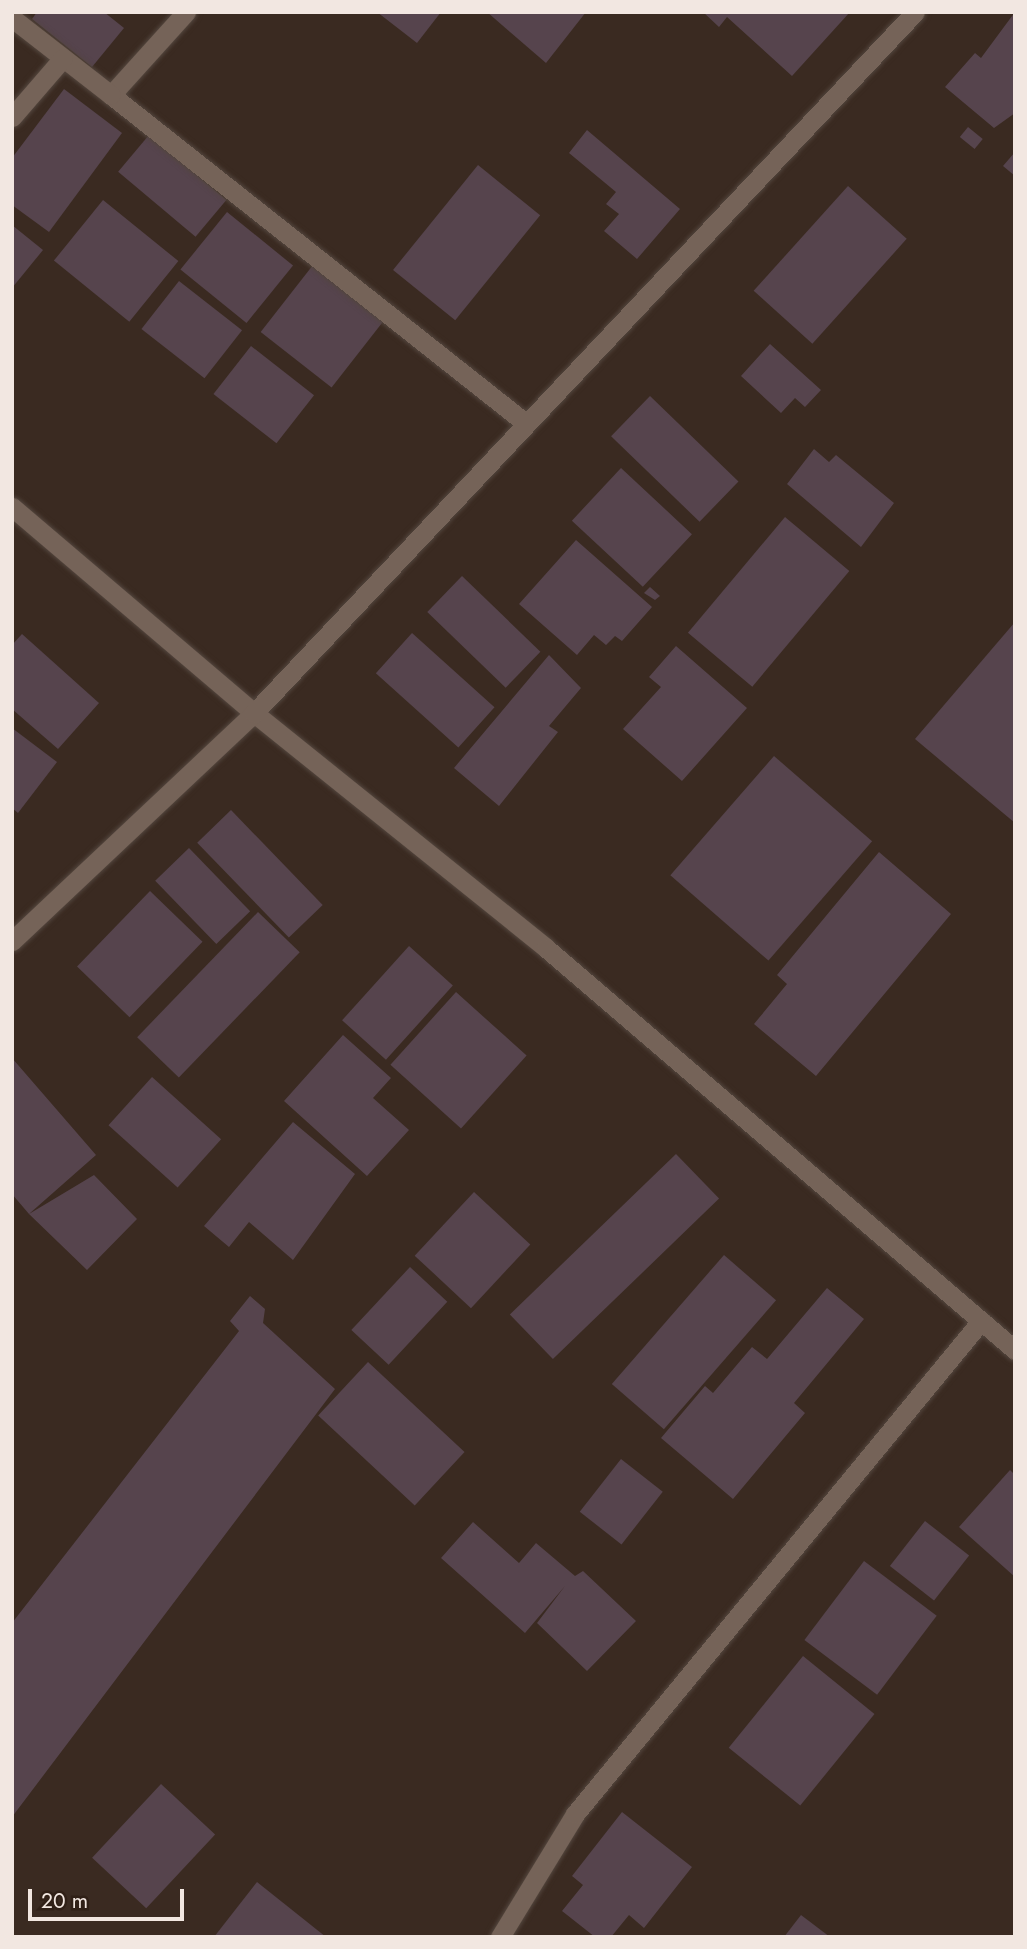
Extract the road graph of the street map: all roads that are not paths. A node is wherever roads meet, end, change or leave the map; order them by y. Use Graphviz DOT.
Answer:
graph roads {
  1 [pos="186,12"];
  2 [pos="915,12"];
  3 [pos="12,18"];
  4 [pos="63,58"];
  5 [pos="111,95"];
  6 [pos="12,117"];
  7 [pos="523,421"];
  8 [pos="12,507"];
  9 [pos="254,713"];
  10 [pos="12,942"];
  11 [pos="981,1321"];
  12 [pos="1015,1350"];
  13 [pos="500,1937"];
  1 -- 5 [label="street"];
  2 -- 7 [label="street"];
  3 -- 4 [label="street"];
  4 -- 5 [label="street"];
  4 -- 6 [label="street"];
  5 -- 7 [label="street"];
  7 -- 9 [label="street"];
  8 -- 9 [label="street"];
  9 -- 10 [label="street"];
  9 -- 11 [label="street"];
  11 -- 12 [label="street"];
  11 -- 13 [label="street"];
}
